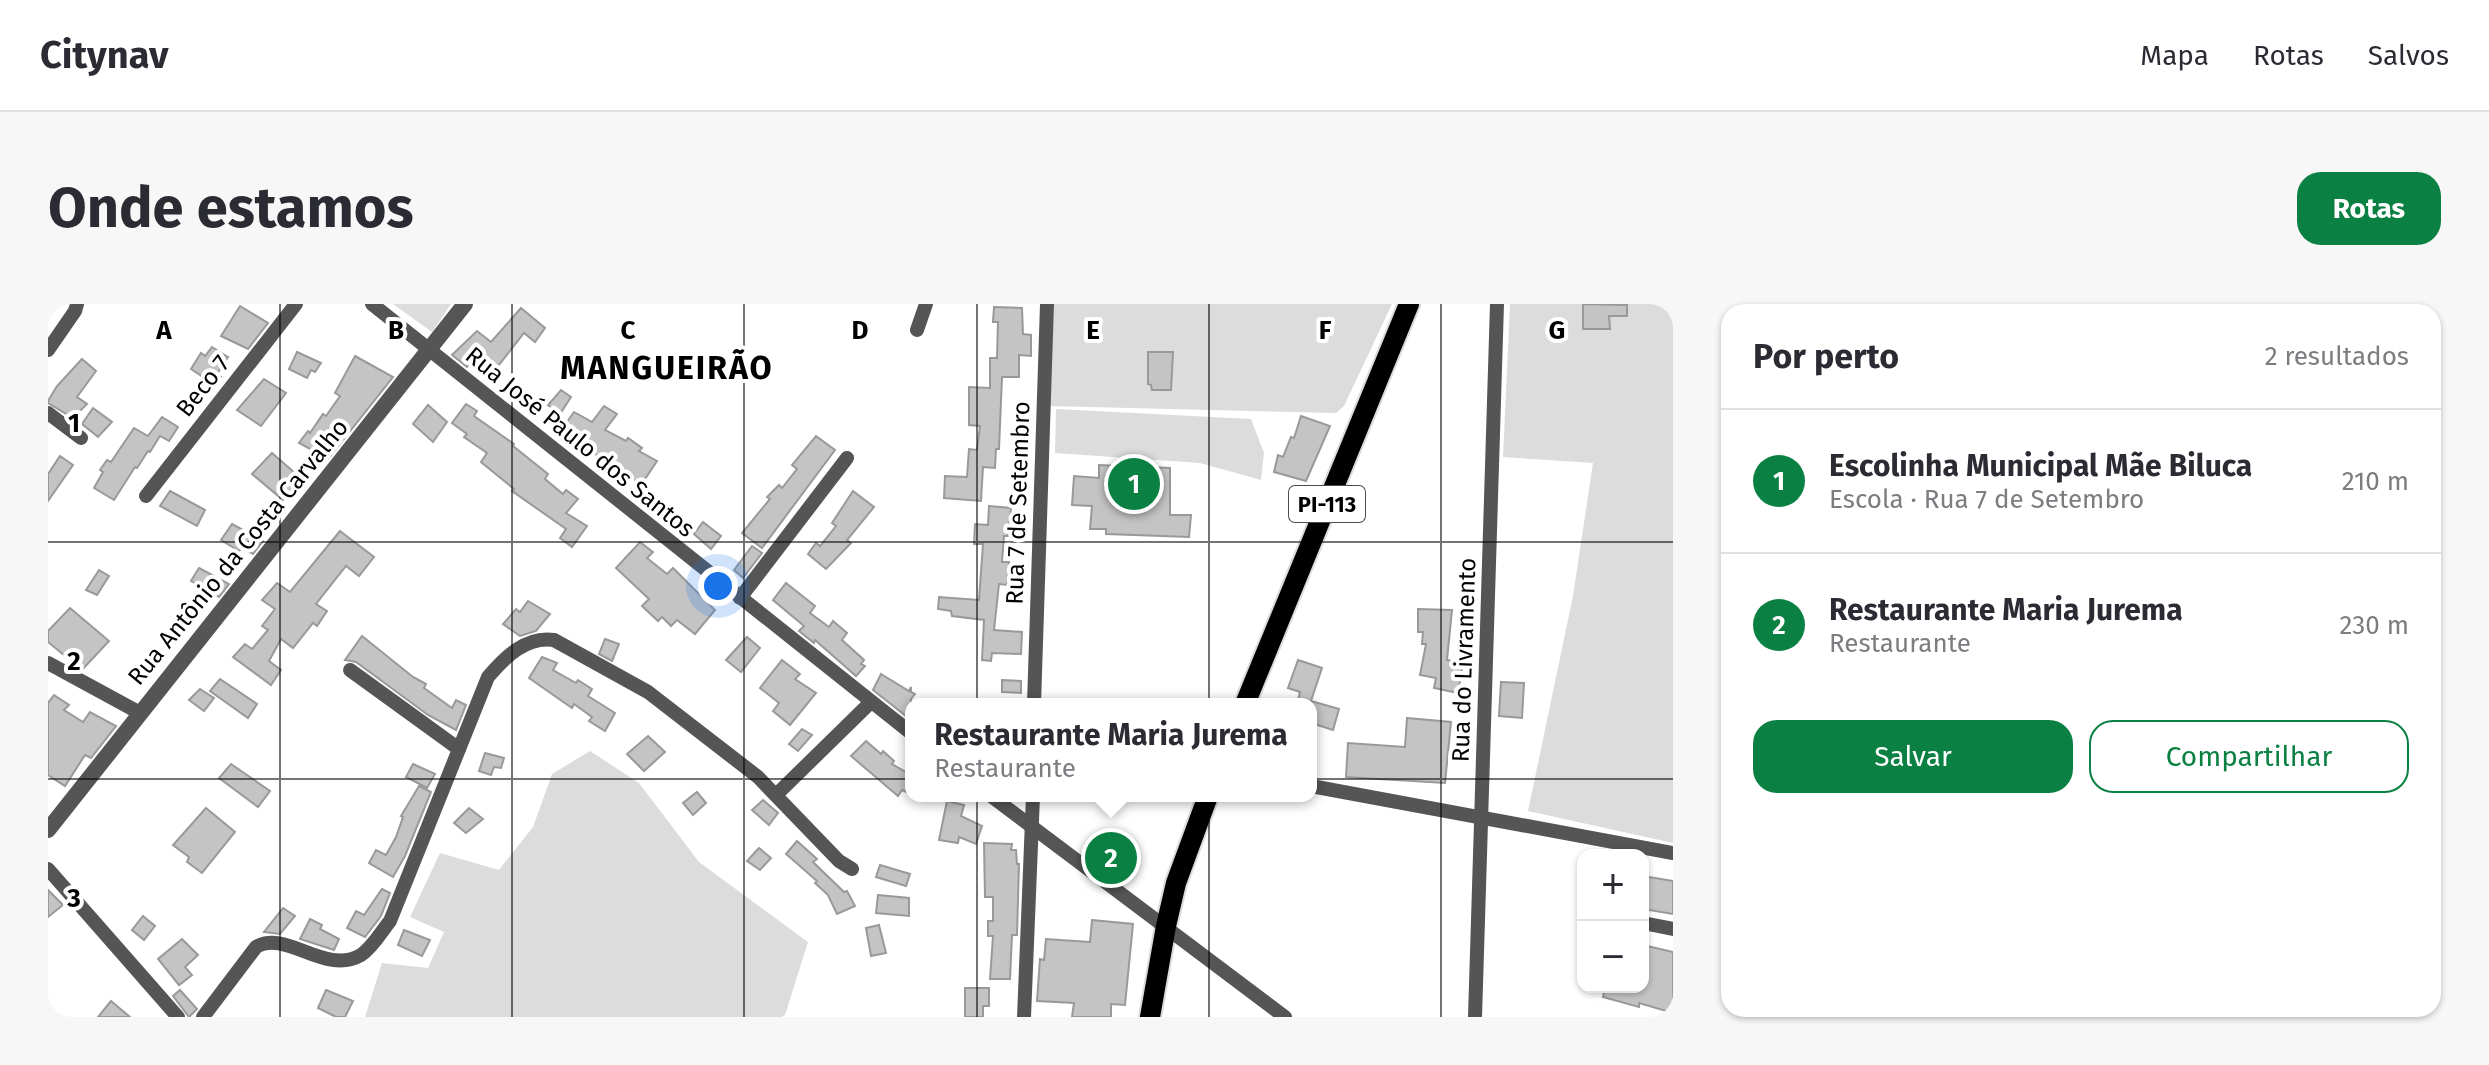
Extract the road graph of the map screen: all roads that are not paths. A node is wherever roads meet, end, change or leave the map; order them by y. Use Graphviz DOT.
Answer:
graph roads {
  1 [pos="77,304"];
  2 [pos="296,304"];
  3 [pos="372,304"];
  4 [pos="465,304"];
  5 [pos="926,304"];
  6 [pos="1047,304"];
  7 [pos="1409,304"];
  8 [pos="1497,304"];
  9 [pos="917,330"];
  10 [pos="430,349"];
  11 [pos="48,350"];
  12 [pos="48,413"];
  13 [pos="81,438"];
  14 [pos="847,458"];
  15 [pos="146,496"];
  16 [pos="740,598"];
  17 [pos="48,663"];
  18 [pos="350,670"];
  19 [pos="1034,698"];
  20 [pos="1247,698"];
  21 [pos="871,702"];
  22 [pos="140,713"];
  23 [pos="905,728"];
  24 [pos="459,749"];
  25 [pos="1317,787"];
  26 [pos="776,795"];
  27 [pos="998,802"];
  28 [pos="1033,802"];
  29 [pos="1206,802"];
  30 [pos="1481,816"];
  31 [pos="1032,829"];
  32 [pos="48,830"];
  33 [pos="1673,853"];
  34 [pos="48,869"];
  35 [pos="852,869"];
  36 [pos="1649,924"];
  37 [pos="1166,926"];
  38 [pos="1673,929"];
  39 [pos="178,1017"];
  40 [pos="203,1017"];
  41 [pos="1024,1017"];
  42 [pos="1150,1017"];
  43 [pos="1285,1017"];
  44 [pos="1475,1017"];
  1 -- 11 [label="street"];
  2 -- 15 [label="street, Beco 7"];
  3 -- 10 [label="street, Rua José Paulo dos Santos"];
  4 -- 10 [label="street, Rua Antônio da Costa Carvalho"];
  5 -- 9 [label="street"];
  6 -- 19 [label="street, Rua 7 de Setembro"];
  7 -- 20 [label="main road, PI-113"];
  8 -- 30 [label="street, Rua do Livramento"];
  10 -- 16 [label="street, Rua José Paulo dos Santos"];
  10 -- 22 [label="street, Rua Antônio da Costa Carvalho"];
  12 -- 13 [label="street"];
  14 -- 16 [label="street"];
  16 -- 21 [label="street, Rua José Paulo dos Santos"];
  17 -- 22 [label="street"];
  18 -- 24 [label="street"];
  21 -- 23 [label="street, Rua José Paulo dos Santos"];
  21 -- 26 [label="street"];
  22 -- 32 [label="street, Rua Antônio da Costa Carvalho"];
  24 -- 26 [label="street"];
  24 -- 40 [label="street"];
  25 -- 30 [label="street"];
  26 -- 35 [label="street"];
  27 -- 31 [label="street"];
  28 -- 31 [label="street"];
  29 -- 37 [label="main road"];
  30 -- 33 [label="street"];
  30 -- 44 [label="street, Rua do Livramento"];
  31 -- 37 [label="street"];
  31 -- 41 [label="street"];
  34 -- 39 [label="street"];
  36 -- 38 [label="street"];
  37 -- 42 [label="main road"];
  37 -- 43 [label="street"];
}
